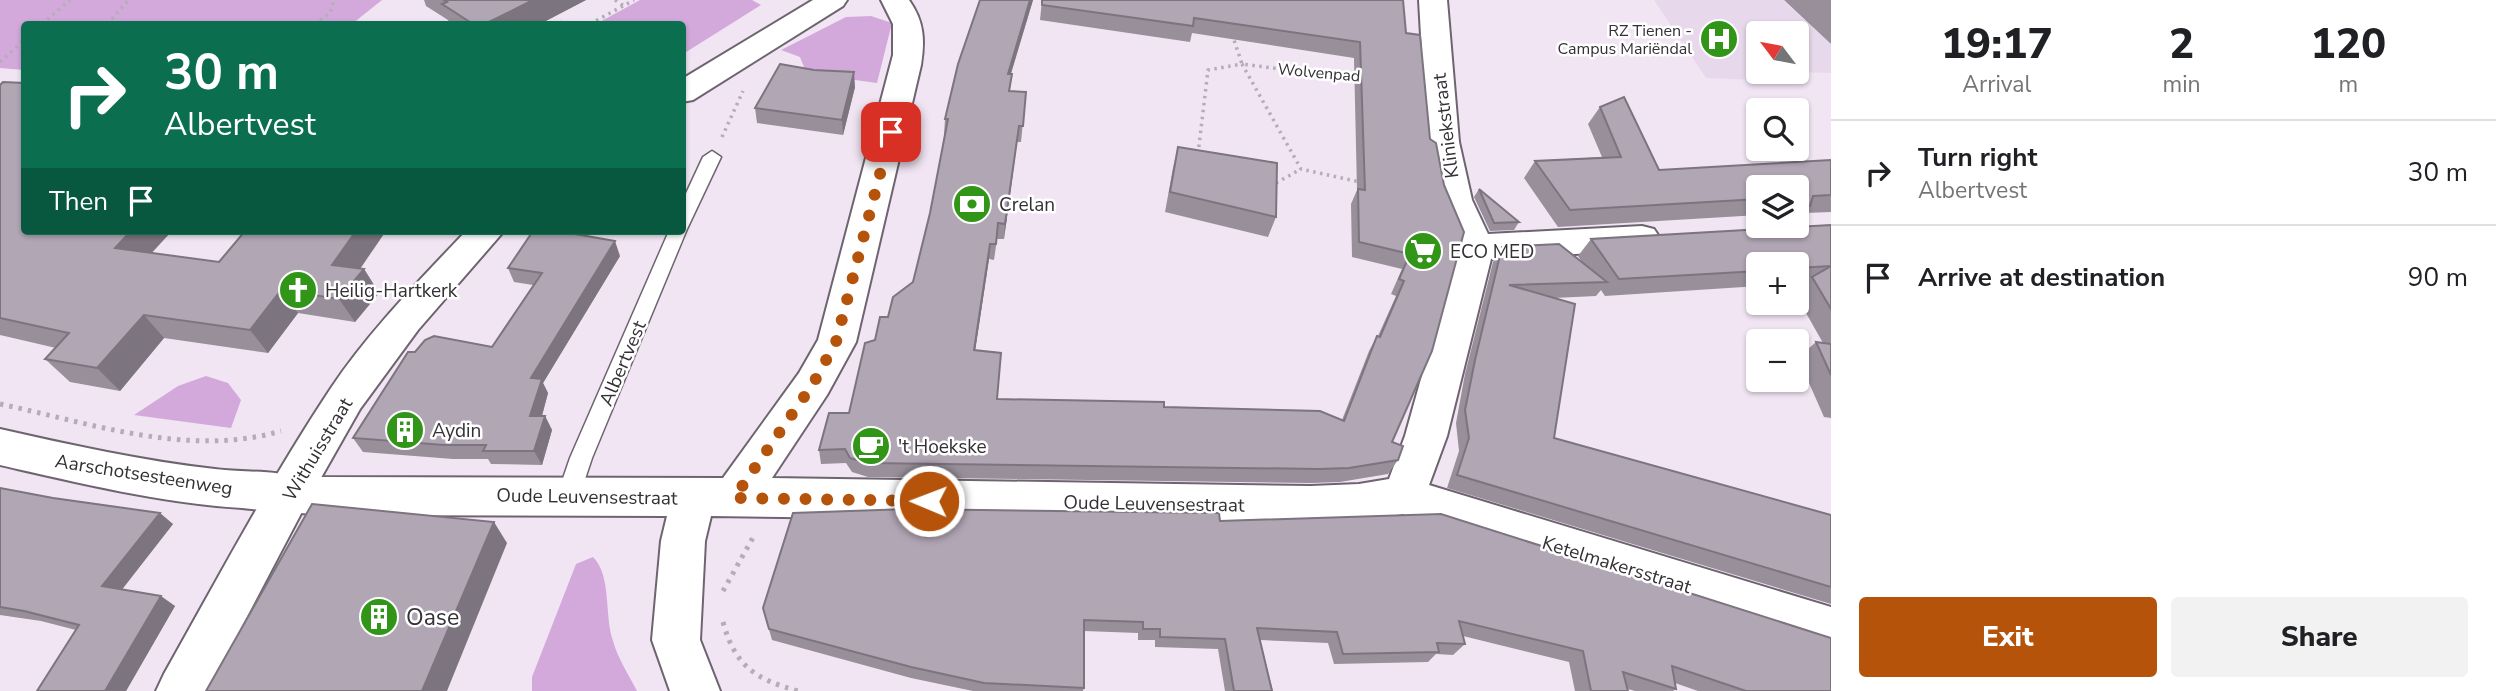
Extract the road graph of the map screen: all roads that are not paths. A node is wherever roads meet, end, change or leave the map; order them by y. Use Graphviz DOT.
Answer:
graph roads {
  1 [pos="795,0"];
  2 [pos="833,0"];
  3 [pos="895,0"];
  4 [pos="1425,5"];
  5 [pos="686,69"];
  6 [pos="686,90"];
  7 [pos="712,157"];
  8 [pos="686,215"];
  9 [pos="483,235"];
  10 [pos="678,235"];
  11 [pos="1675,236"];
  12 [pos="1476,247"];
  13 [pos="0,447"];
  14 [pos="290,493"];
  15 [pos="1404,495"];
  16 [pos="569,496"];
  17 [pos="713,498"];
  18 [pos="1831,630"];
  19 [pos="181,691"];
  20 [pos="695,691"];
  1 -- 5 [label="street"];
  2 -- 6 [label="street"];
  3 -- 17 [label="street"];
  4 -- 12 [label="street, Kliniekstraat"];
  7 -- 8 [label="lane"];
  9 -- 14 [label="street, Withuisstraat"];
  10 -- 16 [label="lane, Albertvest"];
  11 -- 12 [label="street"];
  12 -- 15 [label="street"];
  13 -- 14 [label="street, Aarschotsesteenweg"];
  14 -- 16 [label="street, Oude Leuvensestraat"];
  14 -- 19 [label="street, Withuisstraat"];
  15 -- 17 [label="street, Oude Leuvensestraat"];
  15 -- 18 [label="street, Ketelmakersstraat"];
  16 -- 17 [label="street, Oude Leuvensestraat"];
  17 -- 20 [label="street"];
}
